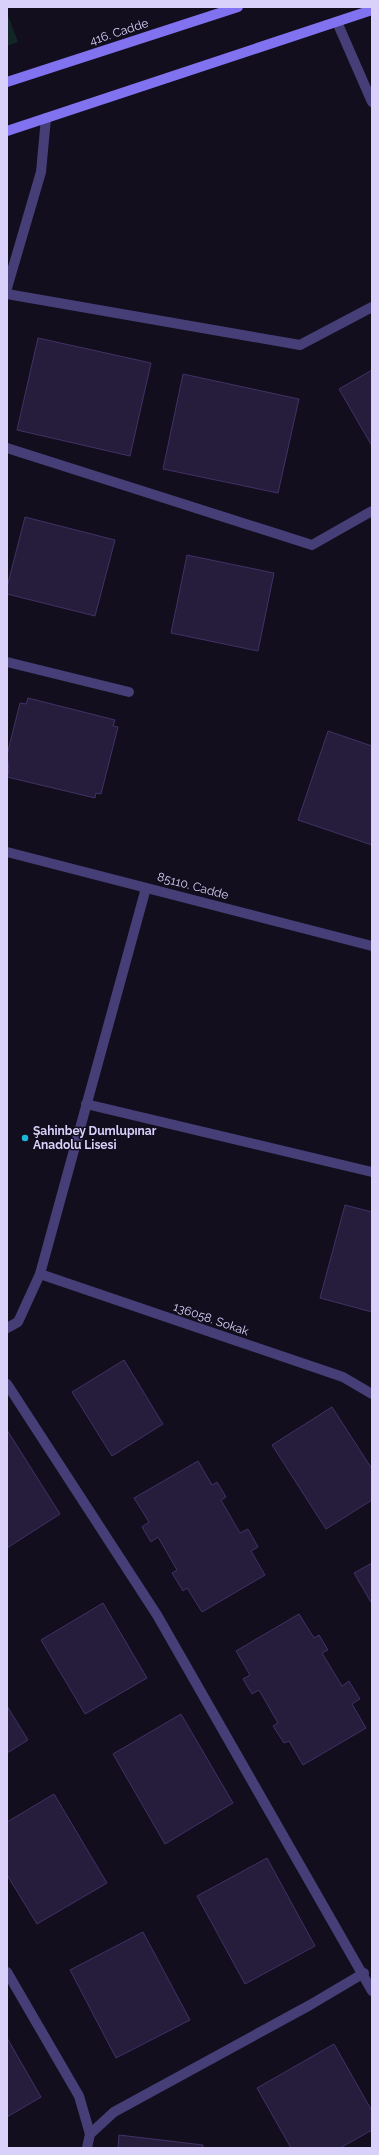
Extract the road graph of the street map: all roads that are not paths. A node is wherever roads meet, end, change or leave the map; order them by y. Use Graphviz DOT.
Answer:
graph roads {
  1 [pos="238,7"];
  2 [pos="372,10"];
  3 [pos="337,22"];
  4 [pos="7,82"];
  5 [pos="372,102"];
  6 [pos="46,118"];
  7 [pos="7,131"];
  8 [pos="7,288"];
  9 [pos="7,294"];
  10 [pos="372,307"];
  11 [pos="7,448"];
  12 [pos="372,511"];
  13 [pos="7,662"];
  14 [pos="129,692"];
  15 [pos="7,852"];
  16 [pos="146,888"];
  17 [pos="372,946"];
  18 [pos="86,1104"];
  19 [pos="372,1172"];
  20 [pos="40,1274"];
  21 [pos="7,1328"];
  22 [pos="7,1384"];
  23 [pos="372,1394"];
  24 [pos="7,1972"];
  25 [pos="364,1974"];
  26 [pos="372,1991"];
  27 [pos="90,2134"];
  28 [pos="87,2148"];
  1 -- 4 [label="main road, 416. Cadde"];
  2 -- 3 [label="main road"];
  3 -- 5 [label="street"];
  3 -- 6 [label="main road"];
  6 -- 7 [label="main road"];
  6 -- 8 [label="street"];
  9 -- 10 [label="street"];
  11 -- 12 [label="street"];
  13 -- 14 [label="street"];
  15 -- 16 [label="street, 85110. Cadde"];
  16 -- 17 [label="street, 85110. Cadde"];
  16 -- 18 [label="street"];
  18 -- 19 [label="street"];
  18 -- 20 [label="street"];
  20 -- 21 [label="street"];
  20 -- 23 [label="street, 136058. Sokak"];
  22 -- 25 [label="street"];
  24 -- 27 [label="street"];
  25 -- 26 [label="street"];
  25 -- 27 [label="street"];
  27 -- 28 [label="street"];
}
